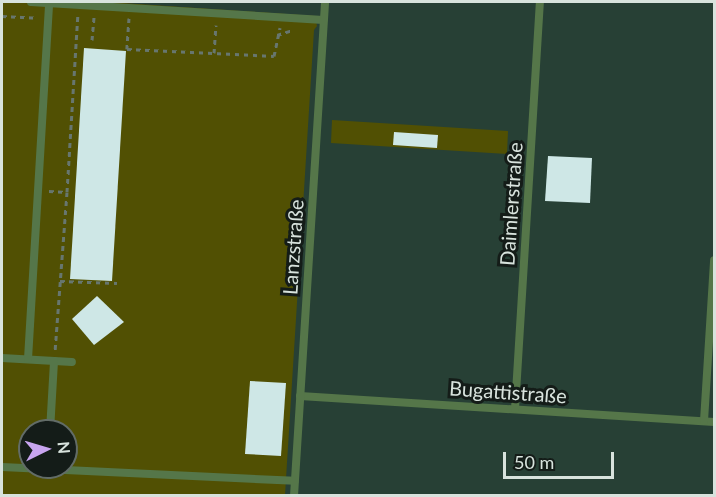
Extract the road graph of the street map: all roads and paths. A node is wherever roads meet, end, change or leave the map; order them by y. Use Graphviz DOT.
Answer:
graph roads {
  1 [pos="31,2"];
  2 [pos="49,2"];
  3 [pos="325,2"];
  4 [pos="540,2"];
  5 [pos="78,4"];
  6 [pos="95,5"];
  7 [pos="130,8"];
  8 [pos="217,13"];
  9 [pos="284,17"];
  10 [pos="323,20"];
  11 [pos="92,40"];
  12 [pos="214,53"];
  13 [pos="38,191"];
  14 [pos="67,192"];
  15 [pos="714,260"];
  16 [pos="60,281"];
  17 [pos="117,283"];
  18 [pos="2,358"];
  19 [pos="28,359"];
  20 [pos="54,361"];
  21 [pos="72,362"];
  22 [pos="300,396"];
  23 [pos="515,409"];
  24 [pos="51,419"];
  25 [pos="705,421"];
  26 [pos="714,422"];
  27 [pos="2,467"];
  28 [pos="18,467"];
  29 [pos="78,470"];
  30 [pos="295,481"];
  31 [pos="294,495"];
  1 -- 2 [label="lane"];
  2 -- 5 [label="lane"];
  2 -- 13 [label="lane"];
  3 -- 10 [label="lane, Lanzstraße"];
  4 -- 23 [label="lane, Daimlerstraße"];
  5 -- 6 [label="lane"];
  5 -- 14 [label="path"];
  6 -- 7 [label="lane"];
  6 -- 11 [label="path"];
  7 -- 8 [label="lane"];
  7 -- 12 [label="path"];
  8 -- 9 [label="lane"];
  8 -- 12 [label="path"];
  9 -- 10 [label="lane"];
  9 -- 12 [label="path"];
  10 -- 22 [label="lane, Lanzstraße"];
  13 -- 14 [label="path"];
  13 -- 19 [label="lane"];
  14 -- 16 [label="path"];
  15 -- 25 [label="lane"];
  16 -- 17 [label="path"];
  16 -- 20 [label="path"];
  18 -- 19 [label="lane"];
  19 -- 20 [label="lane"];
  20 -- 21 [label="lane"];
  20 -- 24 [label="lane"];
  22 -- 23 [label="lane, Bugattistraße"];
  22 -- 30 [label="lane, Lanzstraße"];
  23 -- 25 [label="lane, Bugattistraße"];
  25 -- 26 [label="lane, Bugattistraße"];
  27 -- 28 [label="lane"];
  29 -- 30 [label="lane"];
  30 -- 31 [label="lane, Lanzstraße"];
}
